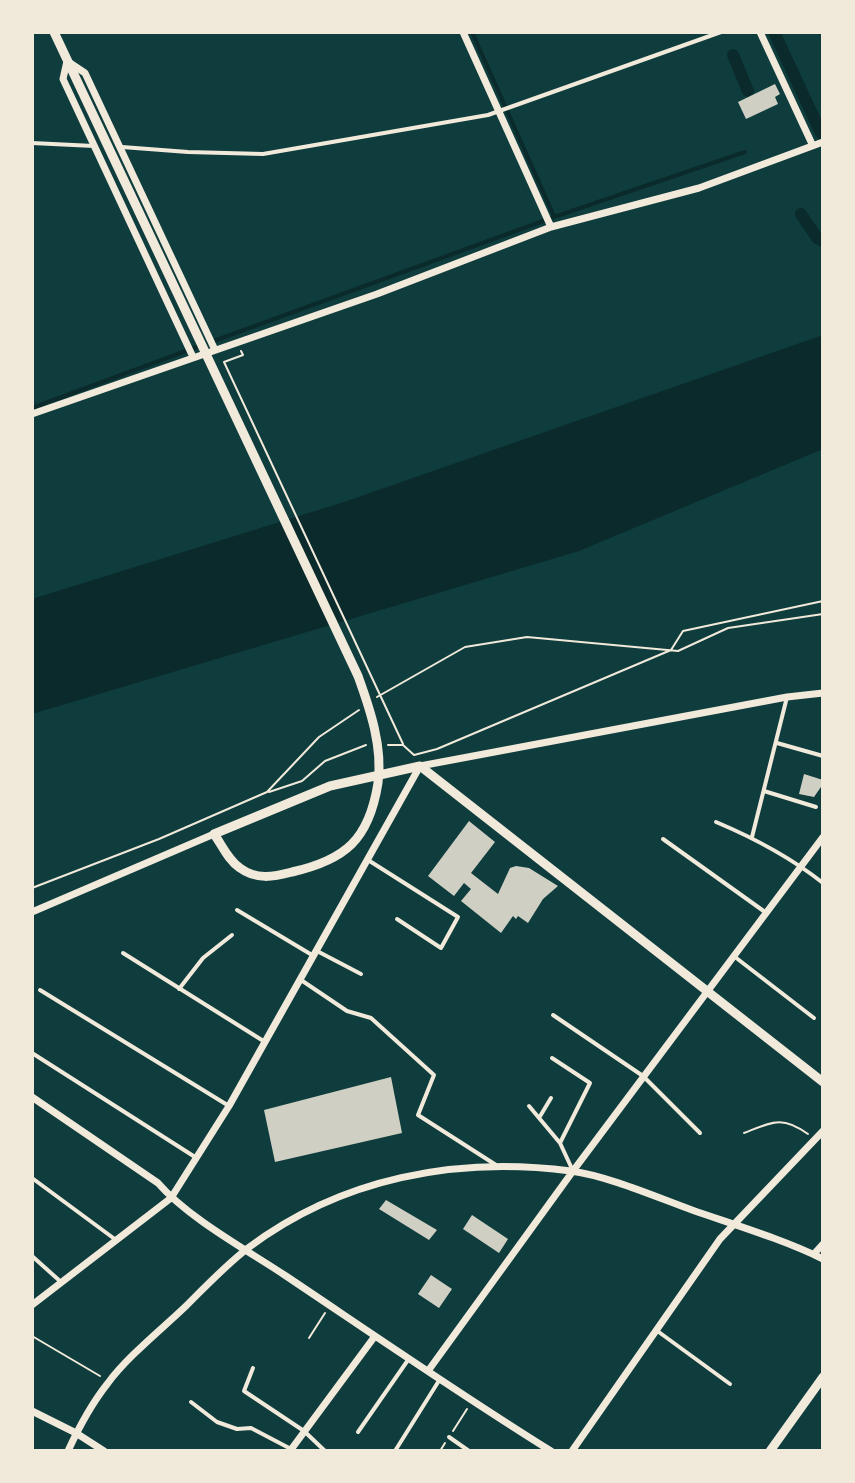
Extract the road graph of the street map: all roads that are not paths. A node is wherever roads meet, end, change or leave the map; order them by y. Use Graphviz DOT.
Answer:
graph roads {
  1 [pos="54,32"];
  2 [pos="463,32"];
  3 [pos="721,32"];
  4 [pos="760,32"];
  5 [pos="67,61"];
  6 [pos="498,111"];
  7 [pos="823,142"];
  8 [pos="32,143"];
  9 [pos="812,144"];
  10 [pos="94,146"];
  11 [pos="119,147"];
  12 [pos="551,227"];
  13 [pos="215,350"];
  14 [pos="193,357"];
  15 [pos="32,414"];
  16 [pos="823,693"];
  17 [pos="787,697"];
  18 [pos="777,743"];
  19 [pos="823,756"];
  20 [pos="420,766"];
  21 [pos="764,791"];
  22 [pos="816,807"];
  23 [pos="716,822"];
  24 [pos="214,834"];
  25 [pos="752,837"];
  26 [pos="823,837"];
  27 [pos="663,839"];
  28 [pos="368,860"];
  29 [pos="801,866"];
  30 [pos="823,883"];
  31 [pos="237,910"];
  32 [pos="32,912"];
  33 [pos="765,913"];
  34 [pos="397,919"];
  35 [pos="232,935"];
  36 [pos="123,953"];
  37 [pos="316,953"];
  38 [pos="733,956"];
  39 [pos="361,974"];
  40 [pos="301,980"];
  41 [pos="179,989"];
  42 [pos="40,990"];
  43 [pos="706,992"];
  44 [pos="553,1015"];
  45 [pos="814,1018"];
  46 [pos="265,1042"];
  47 [pos="32,1053"];
  48 [pos="552,1058"];
  49 [pos="643,1076"];
  50 [pos="823,1082"];
  51 [pos="32,1097"];
  52 [pos="551,1098"];
  53 [pos="229,1106"];
  54 [pos="529,1106"];
  55 [pos="539,1118"];
  56 [pos="823,1131"];
  57 [pos="700,1133"];
  58 [pos="560,1143"];
  59 [pos="197,1158"];
  60 [pos="500,1167"];
  61 [pos="573,1171"];
  62 [pos="32,1178"];
  63 [pos="171,1198"];
  64 [pos="733,1224"];
  65 [pos="116,1240"];
  66 [pos="823,1244"];
  67 [pos="246,1249"];
  68 [pos="814,1254"];
  69 [pos="32,1256"];
  70 [pos="823,1259"];
  71 [pos="61,1282"];
  72 [pos="32,1305"];
  73 [pos="656,1330"];
  74 [pos="375,1336"];
  75 [pos="410,1358"];
  76 [pos="253,1368"];
  77 [pos="428,1371"];
  78 [pos="823,1377"];
  79 [pos="440,1379"];
  80 [pos="730,1384"];
  81 [pos="191,1402"];
  82 [pos="32,1411"];
  83 [pos="304,1431"];
  84 [pos="358,1432"];
  85 [pos="76,1433"];
  86 [pos="449,1437"];
  87 [pos="291,1450"];
  88 [pos="68,1451"];
  89 [pos="104,1451"];
  90 [pos="325,1451"];
  91 [pos="395,1451"];
  92 [pos="469,1451"];
  93 [pos="551,1451"];
  94 [pos="572,1451"];
  95 [pos="770,1451"];
  1 -- 5 [label="street"];
  2 -- 6 [label="street"];
  3 -- 6 [label="lane"];
  4 -- 9 [label="street"];
  5 -- 10 [label="street"];
  5 -- 11 [label="street"];
  5 -- 24 [label="street"];
  6 -- 11 [label="lane"];
  6 -- 12 [label="street"];
  7 -- 9 [label="street"];
  8 -- 10 [label="lane"];
  9 -- 12 [label="street"];
  10 -- 14 [label="street"];
  11 -- 13 [label="street"];
  12 -- 13 [label="street"];
  13 -- 14 [label="street"];
  14 -- 15 [label="street"];
  16 -- 17 [label="street"];
  17 -- 18 [label="lane"];
  17 -- 20 [label="street"];
  18 -- 19 [label="lane"];
  18 -- 21 [label="lane"];
  20 -- 24 [label="street"];
  20 -- 28 [label="street"];
  20 -- 43 [label="street"];
  21 -- 22 [label="lane"];
  21 -- 25 [label="lane"];
  23 -- 25 [label="lane"];
  24 -- 32 [label="street"];
  25 -- 29 [label="lane"];
  26 -- 29 [label="street"];
  27 -- 33 [label="lane"];
  28 -- 34 [label="lane"];
  28 -- 37 [label="street"];
  29 -- 30 [label="lane"];
  29 -- 33 [label="street"];
  31 -- 37 [label="lane"];
  33 -- 38 [label="street"];
  35 -- 41 [label="lane"];
  36 -- 41 [label="lane"];
  37 -- 39 [label="lane"];
  37 -- 40 [label="street"];
  38 -- 43 [label="street"];
  38 -- 45 [label="lane"];
  40 -- 46 [label="street"];
  40 -- 60 [label="lane"];
  41 -- 46 [label="lane"];
  42 -- 53 [label="lane"];
  43 -- 49 [label="street"];
  43 -- 50 [label="street"];
  44 -- 49 [label="lane"];
  46 -- 53 [label="street"];
  47 -- 59 [label="lane"];
  48 -- 58 [label="lane"];
  49 -- 57 [label="lane"];
  49 -- 61 [label="street"];
  51 -- 63 [label="street"];
  52 -- 55 [label="lane"];
  53 -- 59 [label="street"];
  54 -- 55 [label="lane"];
  55 -- 58 [label="lane"];
  56 -- 64 [label="street"];
  58 -- 61 [label="lane"];
  59 -- 63 [label="street"];
  60 -- 61 [label="street"];
  60 -- 67 [label="street"];
  61 -- 64 [label="street"];
  61 -- 77 [label="street"];
  62 -- 65 [label="lane"];
  63 -- 65 [label="street"];
  63 -- 67 [label="street"];
  64 -- 68 [label="street"];
  64 -- 73 [label="street"];
  65 -- 71 [label="street"];
  66 -- 68 [label="street"];
  67 -- 74 [label="street"];
  67 -- 85 [label="street"];
  68 -- 70 [label="street"];
  69 -- 71 [label="lane"];
  71 -- 72 [label="street"];
  73 -- 80 [label="lane"];
  73 -- 94 [label="street"];
  74 -- 75 [label="street"];
  74 -- 83 [label="street"];
  75 -- 77 [label="street"];
  75 -- 84 [label="lane"];
  76 -- 83 [label="lane"];
  77 -- 79 [label="street"];
  78 -- 95 [label="street"];
  79 -- 91 [label="lane"];
  79 -- 93 [label="street"];
  81 -- 87 [label="lane"];
  82 -- 85 [label="street"];
  83 -- 87 [label="street"];
  83 -- 90 [label="lane"];
  85 -- 88 [label="street"];
  85 -- 89 [label="street"];
  86 -- 92 [label="lane"];
}
